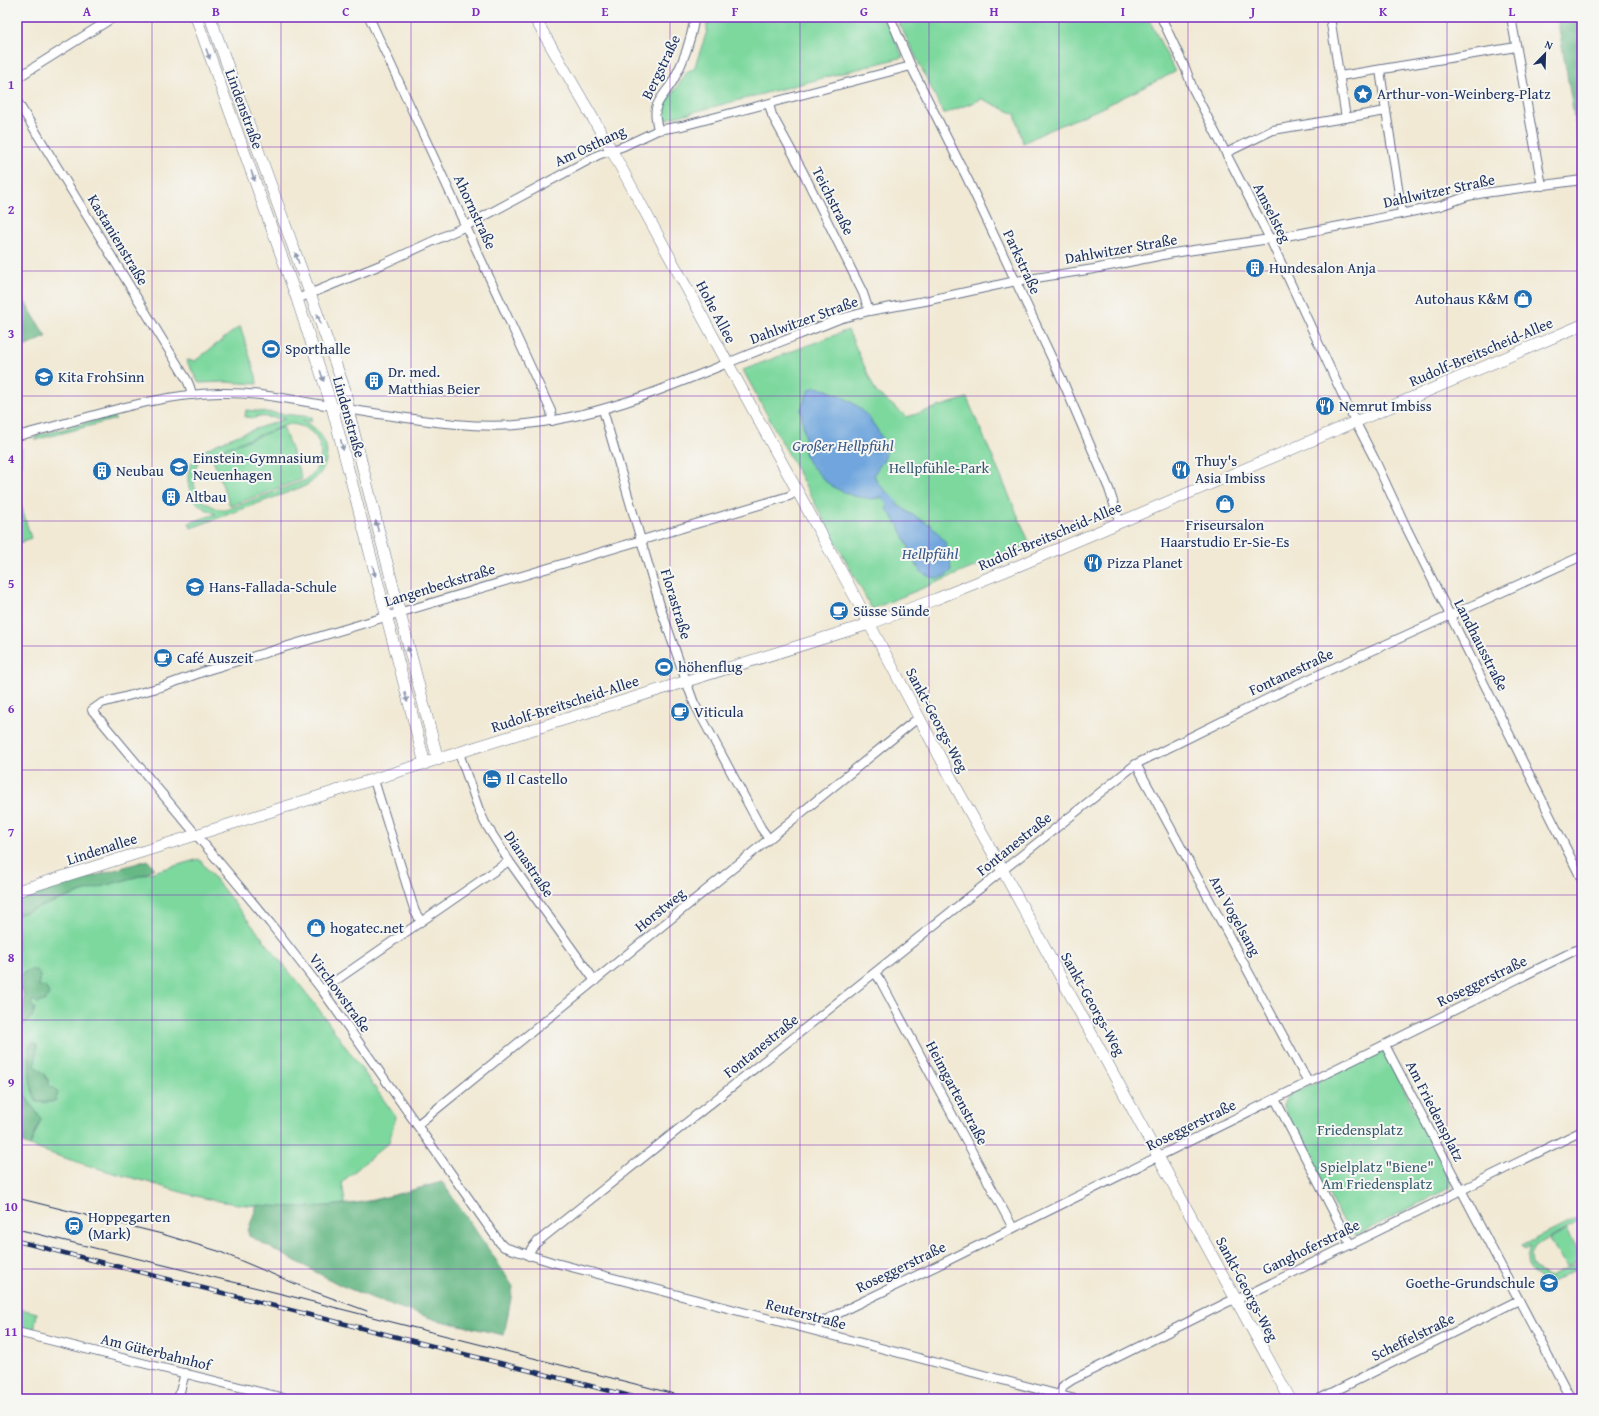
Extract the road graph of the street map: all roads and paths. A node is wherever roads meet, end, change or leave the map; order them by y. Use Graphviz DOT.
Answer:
graph roads {
  1 [pos="114,17"];
  2 [pos="196,17"];
  3 [pos="210,17"];
  4 [pos="369,17"];
  5 [pos="534,17"];
  6 [pos="695,17"];
  7 [pos="890,17"];
  8 [pos="1161,17"];
  9 [pos="1330,17"];
  10 [pos="1511,17"];
  11 [pos="1516,47"];
  12 [pos="911,66"];
  13 [pos="1380,70"];
  14 [pos="1340,76"];
  15 [pos="17,78"];
  16 [pos="17,101"];
  17 [pos="769,104"];
  18 [pos="1386,111"];
  19 [pos="1346,118"];
  20 [pos="658,130"];
  21 [pos="612,150"];
  22 [pos="1226,153"];
  23 [pos="1582,180"];
  24 [pos="1542,186"];
  25 [pos="1402,213"];
  26 [pos="466,226"];
  27 [pos="1270,239"];
  28 [pos="1016,281"];
  29 [pos="310,294"];
  30 [pos="297,298"];
  31 [pos="869,311"];
  32 [pos="1582,325"];
  33 [pos="727,363"];
  34 [pos="192,395"];
  35 [pos="332,407"];
  36 [pos="349,409"];
  37 [pos="603,410"];
  38 [pos="552,421"];
  39 [pos="1355,422"];
  40 [pos="17,436"];
  41 [pos="797,491"];
  42 [pos="1120,523"];
  43 [pos="642,540"];
  44 [pos="1582,556"];
  45 [pos="399,613"];
  46 [pos="1450,616"];
  47 [pos="386,617"];
  48 [pos="869,624"];
  49 [pos="686,681"];
  50 [pos="92,710"];
  51 [pos="920,718"];
  52 [pos="459,753"];
  53 [pos="438,760"];
  54 [pos="425,764"];
  55 [pos="1136,764"];
  56 [pos="374,780"];
  57 [pos="196,835"];
  58 [pos="769,839"];
  59 [pos="509,861"];
  60 [pos="1004,871"];
  61 [pos="1582,880"];
  62 [pos="17,892"];
  63 [pos="422,921"];
  64 [pos="1582,947"];
  65 [pos="875,973"];
  66 [pos="595,981"];
  67 [pos="322,990"];
  68 [pos="1385,1044"];
  69 [pos="1308,1082"];
  70 [pos="1275,1099"];
  71 [pos="417,1125"];
  72 [pos="1582,1131"];
  73 [pos="1158,1156"];
  74 [pos="1461,1190"];
  75 [pos="1013,1228"];
  76 [pos="1350,1244"];
  77 [pos="529,1256"];
  78 [pos="1236,1300"];
  79 [pos="1519,1300"];
  80 [pos="17,1332"];
  81 [pos="818,1332"];
  82 [pos="185,1373"];
  83 [pos="1060,1395"];
  84 [pos="178,1399"];
  85 [pos="288,1399"];
  86 [pos="1075,1399"];
  87 [pos="1290,1399"];
  88 [pos="1319,1399"];
  89 [pos="1571,1399"];
  1 -- 15 [label="street"];
  2 -- 30 [label="street, Lindenstraße, one-way"];
  29 -- 3 [label="street, Lindenstraße, one-way"];
  4 -- 26 [label="street, Ahornstraße"];
  5 -- 21 [label="street, Hohe Allee"];
  6 -- 20 [label="street, Bergstraße"];
  7 -- 12 [label="street, Parkstraße"];
  8 -- 22 [label="street, Amselsteg"];
  9 -- 14 [label="street"];
  10 -- 11 [label="street"];
  11 -- 13 [label="street"];
  11 -- 24 [label="street"];
  12 -- 17 [label="street, Am Osthang"];
  12 -- 28 [label="street, Parkstraße"];
  13 -- 14 [label="street"];
  13 -- 18 [label="street"];
  14 -- 19 [label="street"];
  16 -- 34 [label="street, Kastanienstraße"];
  17 -- 20 [label="street, Am Osthang"];
  17 -- 31 [label="street, Teichstraße"];
  18 -- 19 [label="street"];
  18 -- 25 [label="street"];
  19 -- 22 [label="street"];
  20 -- 21 [label="street, Am Osthang"];
  21 -- 26 [label="street, Am Osthang"];
  21 -- 33 [label="street, Hohe Allee"];
  22 -- 27 [label="street, Amselsteg"];
  23 -- 24 [label="street, Dahlwitzer Straße"];
  24 -- 25 [label="street, Dahlwitzer Straße"];
  25 -- 27 [label="street, Dahlwitzer Straße"];
  26 -- 29 [label="street, Am Osthang"];
  26 -- 38 [label="street, Ahornstraße"];
  27 -- 28 [label="street, Dahlwitzer Straße"];
  27 -- 39 [label="street, Amselsteg"];
  28 -- 31 [label="street, Dahlwitzer Straße"];
  28 -- 42 [label="street, Parkstraße"];
  29 -- 30 [label="street, Am Osthang"];
  36 -- 29 [label="street, Lindenstraße, one-way"];
  30 -- 35 [label="street, Lindenstraße, one-way"];
  31 -- 33 [label="street, Dahlwitzer Straße"];
  32 -- 39 [label="street, Rudolf-Breitscheid-Allee"];
  33 -- 37 [label="street, Dahlwitzer Straße"];
  33 -- 41 [label="street, Hohe Allee"];
  34 -- 35 [label="street, Dahlwitzer Straße"];
  34 -- 40 [label="street, Dahlwitzer Straße"];
  35 -- 36 [label="street, Dahlwitzer Straße"];
  35 -- 47 [label="street, Lindenstraße, one-way"];
  36 -- 38 [label="street, Dahlwitzer Straße"];
  45 -- 36 [label="street, Lindenstraße, one-way"];
  37 -- 38 [label="street, Dahlwitzer Straße"];
  37 -- 43 [label="street, Florastraße"];
  39 -- 42 [label="street, Rudolf-Breitscheid-Allee"];
  39 -- 46 [label="street, Landhausstraße"];
  41 -- 43 [label="street, Langenbeckstraße"];
  41 -- 48 [label="street, Hohe Allee"];
  42 -- 48 [label="street, Rudolf-Breitscheid-Allee"];
  43 -- 45 [label="street, Langenbeckstraße"];
  43 -- 49 [label="street, Florastraße"];
  44 -- 46 [label="street, Fontanestraße"];
  45 -- 47 [label="street, Langenbeckstraße"];
  53 -- 45 [label="street, Lindenstraße, one-way"];
  46 -- 55 [label="street, Fontanestraße"];
  46 -- 61 [label="street, Landhausstraße"];
  47 -- 50 [label="street, Langenbeckstraße"];
  47 -- 54 [label="street, Lindenstraße, one-way"];
  48 -- 49 [label="street, Rudolf-Breitscheid-Allee"];
  48 -- 51 [label="street, Sankt-Georgs-Weg"];
  49 -- 52 [label="street, Rudolf-Breitscheid-Allee"];
  49 -- 58 [label="street, Florastraße"];
  50 -- 57 [label="street, Virchowstraße"];
  51 -- 58 [label="street, Horstweg"];
  51 -- 60 [label="street, Sankt-Georgs-Weg"];
  52 -- 53 [label="street, Rudolf-Breitscheid-Allee"];
  52 -- 59 [label="street, Dianastraße"];
  53 -- 54 [label="street, Rudolf-Breitscheid-Allee"];
  54 -- 56 [label="street, Rudolf-Breitscheid-Allee"];
  55 -- 60 [label="street, Fontanestraße"];
  55 -- 69 [label="street, Am Vogelsang"];
  56 -- 57 [label="street, Rudolf-Breitscheid-Allee"];
  56 -- 63 [label="street"];
  57 -- 62 [label="street, Lindenallee"];
  57 -- 67 [label="street, Virchowstraße"];
  58 -- 66 [label="street, Horstweg"];
  59 -- 63 [label="street"];
  59 -- 66 [label="street, Dianastraße"];
  60 -- 65 [label="street, Fontanestraße"];
  60 -- 73 [label="street, Sankt-Georgs-Weg"];
  63 -- 67 [label="street"];
  64 -- 68 [label="street, Roseggerstraße"];
  65 -- 75 [label="street, Heimgartenstraße"];
  65 -- 77 [label="street, Fontanestraße"];
  66 -- 71 [label="street, Horstweg"];
  67 -- 71 [label="street, Virchowstraße"];
  68 -- 69 [label="street, Roseggerstraße"];
  68 -- 74 [label="street, Am Friedensplatz"];
  69 -- 70 [label="street, Roseggerstraße"];
  70 -- 73 [label="street, Roseggerstraße"];
  70 -- 76 [label="street"];
  71 -- 77 [label="street, Virchowstraße"];
  72 -- 74 [label="street, Ganghoferstraße"];
  73 -- 75 [label="street, Roseggerstraße"];
  73 -- 78 [label="street, Sankt-Georgs-Weg"];
  74 -- 76 [label="street, Ganghoferstraße"];
  74 -- 79 [label="street, Am Friedensplatz"];
  75 -- 81 [label="street, Roseggerstraße"];
  76 -- 78 [label="street, Ganghoferstraße"];
  77 -- 81 [label="street, Reuterstraße"];
  78 -- 83 [label="street, Ganghoferstraße"];
  78 -- 87 [label="street, Sankt-Georgs-Weg"];
  79 -- 88 [label="street, Scheffelstraße"];
  79 -- 89 [label="street, Am Friedensplatz"];
  80 -- 82 [label="street, Am Güterbahnhof"];
  81 -- 83 [label="street, Reuterstraße"];
  82 -- 84 [label="street"];
  82 -- 85 [label="street, Am Güterbahnhof"];
  83 -- 86 [label="street, Reuterstraße"];
}
